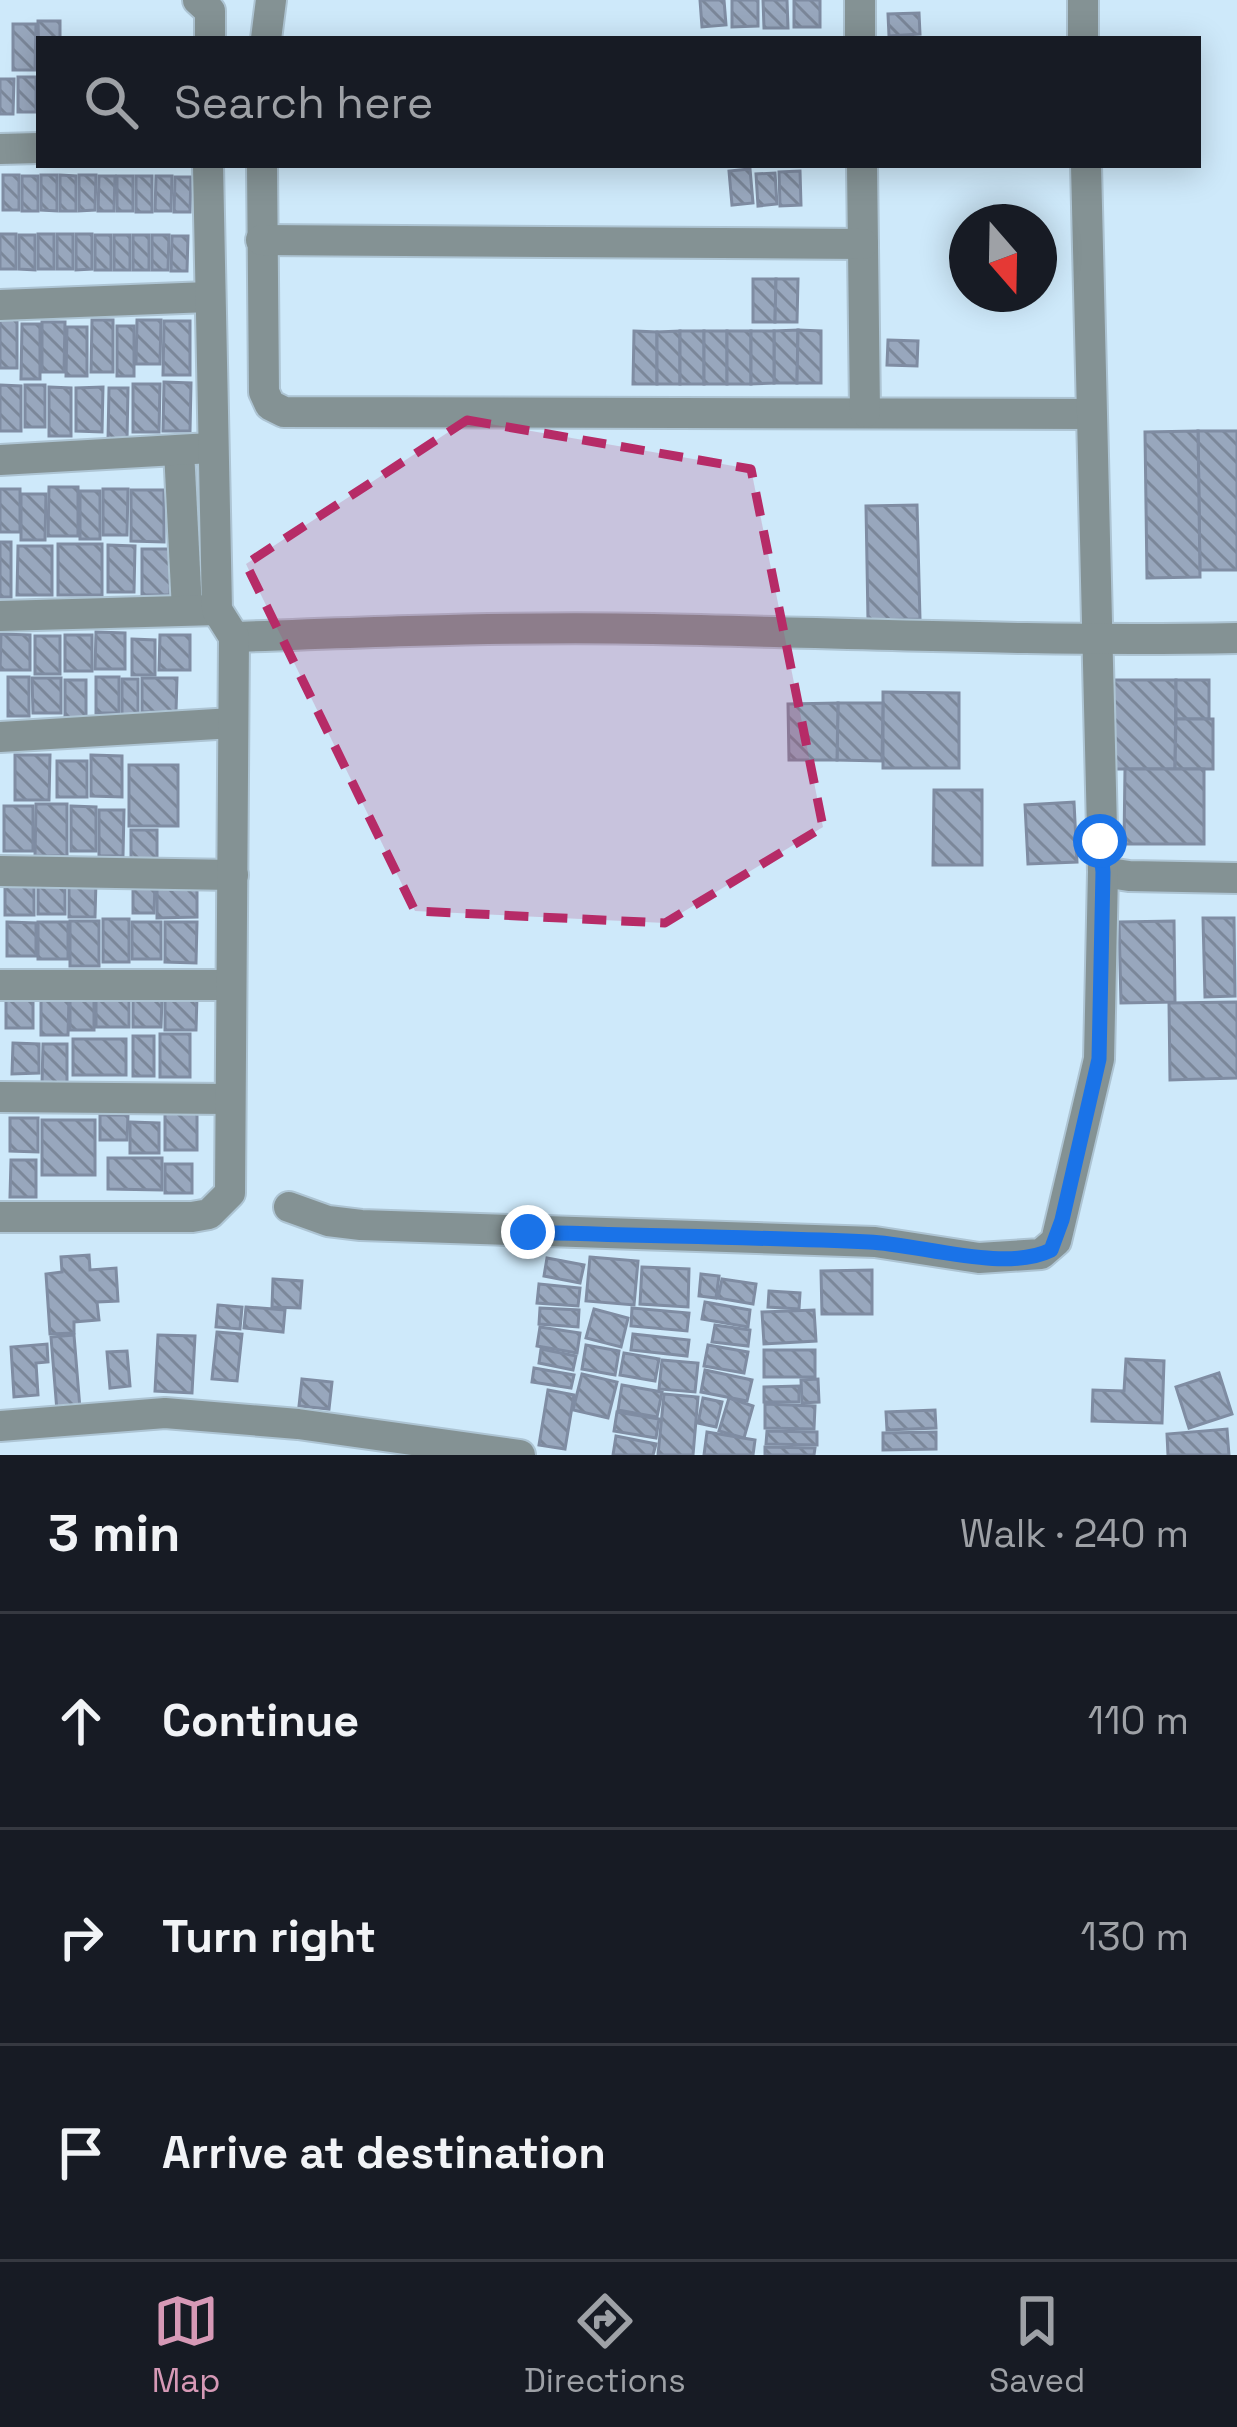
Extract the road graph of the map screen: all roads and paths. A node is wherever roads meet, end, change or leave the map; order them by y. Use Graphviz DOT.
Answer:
graph roads {
  1 [pos="198,0"];
  2 [pos="272,0"];
  3 [pos="860,0"];
  4 [pos="1082,0"];
  5 [pos="210,36"];
  6 [pos="266,36"];
  7 [pos="860,36"];
  8 [pos="1083,36"];
  9 [pos="36,148"];
  10 [pos="0,149"];
  11 [pos="208,168"];
  12 [pos="262,168"];
  13 [pos="862,168"];
  14 [pos="1086,168"];
  15 [pos="261,240"];
  16 [pos="863,244"];
  17 [pos="209,297"];
  18 [pos="0,304"];
  19 [pos="865,412"];
  20 [pos="1090,414"];
  21 [pos="211,448"];
  22 [pos="178,450"];
  23 [pos="0,460"];
  24 [pos="202,610"];
  25 [pos="0,616"];
  26 [pos="234,637"];
  27 [pos="1237,638"];
  28 [pos="1100,641"];
  29 [pos="233,723"];
  30 [pos="0,737"];
  31 [pos="0,871"];
  32 [pos="1103,872"];
  33 [pos="233,875"];
  34 [pos="1237,878"];
  35 [pos="0,985"];
  36 [pos="230,985"];
  37 [pos="0,1097"];
  38 [pos="228,1099"];
  39 [pos="289,1207"];
  40 [pos="0,1217"];
  41 [pos="0,1426"];
  42 [pos="520,1455"];
  1 -- 5 [label="street"];
  2 -- 6 [label="street"];
  3 -- 7 [label="street"];
  4 -- 8 [label="street"];
  9 -- 10 [label="street"];
  11 -- 17 [label="street"];
  12 -- 15 [label="street"];
  13 -- 16 [label="street"];
  14 -- 20 [label="street"];
  15 -- 16 [label="street"];
  15 -- 19 [label="street"];
  16 -- 19 [label="street"];
  17 -- 18 [label="street"];
  17 -- 21 [label="street"];
  19 -- 20 [label="street"];
  20 -- 28 [label="street"];
  21 -- 22 [label="street"];
  21 -- 24 [label="street"];
  22 -- 23 [label="street"];
  22 -- 24 [label="street"];
  24 -- 25 [label="street"];
  24 -- 26 [label="street"];
  26 -- 28 [label="street"];
  26 -- 29 [label="street"];
  27 -- 28 [label="street"];
  28 -- 32 [label="street"];
  29 -- 30 [label="street"];
  29 -- 33 [label="street"];
  31 -- 33 [label="street"];
  32 -- 34 [label="street"];
  32 -- 39 [label="street"];
  33 -- 36 [label="street"];
  35 -- 36 [label="street"];
  36 -- 38 [label="street"];
  37 -- 38 [label="street"];
  38 -- 40 [label="street"];
  41 -- 42 [label="street"];
}
